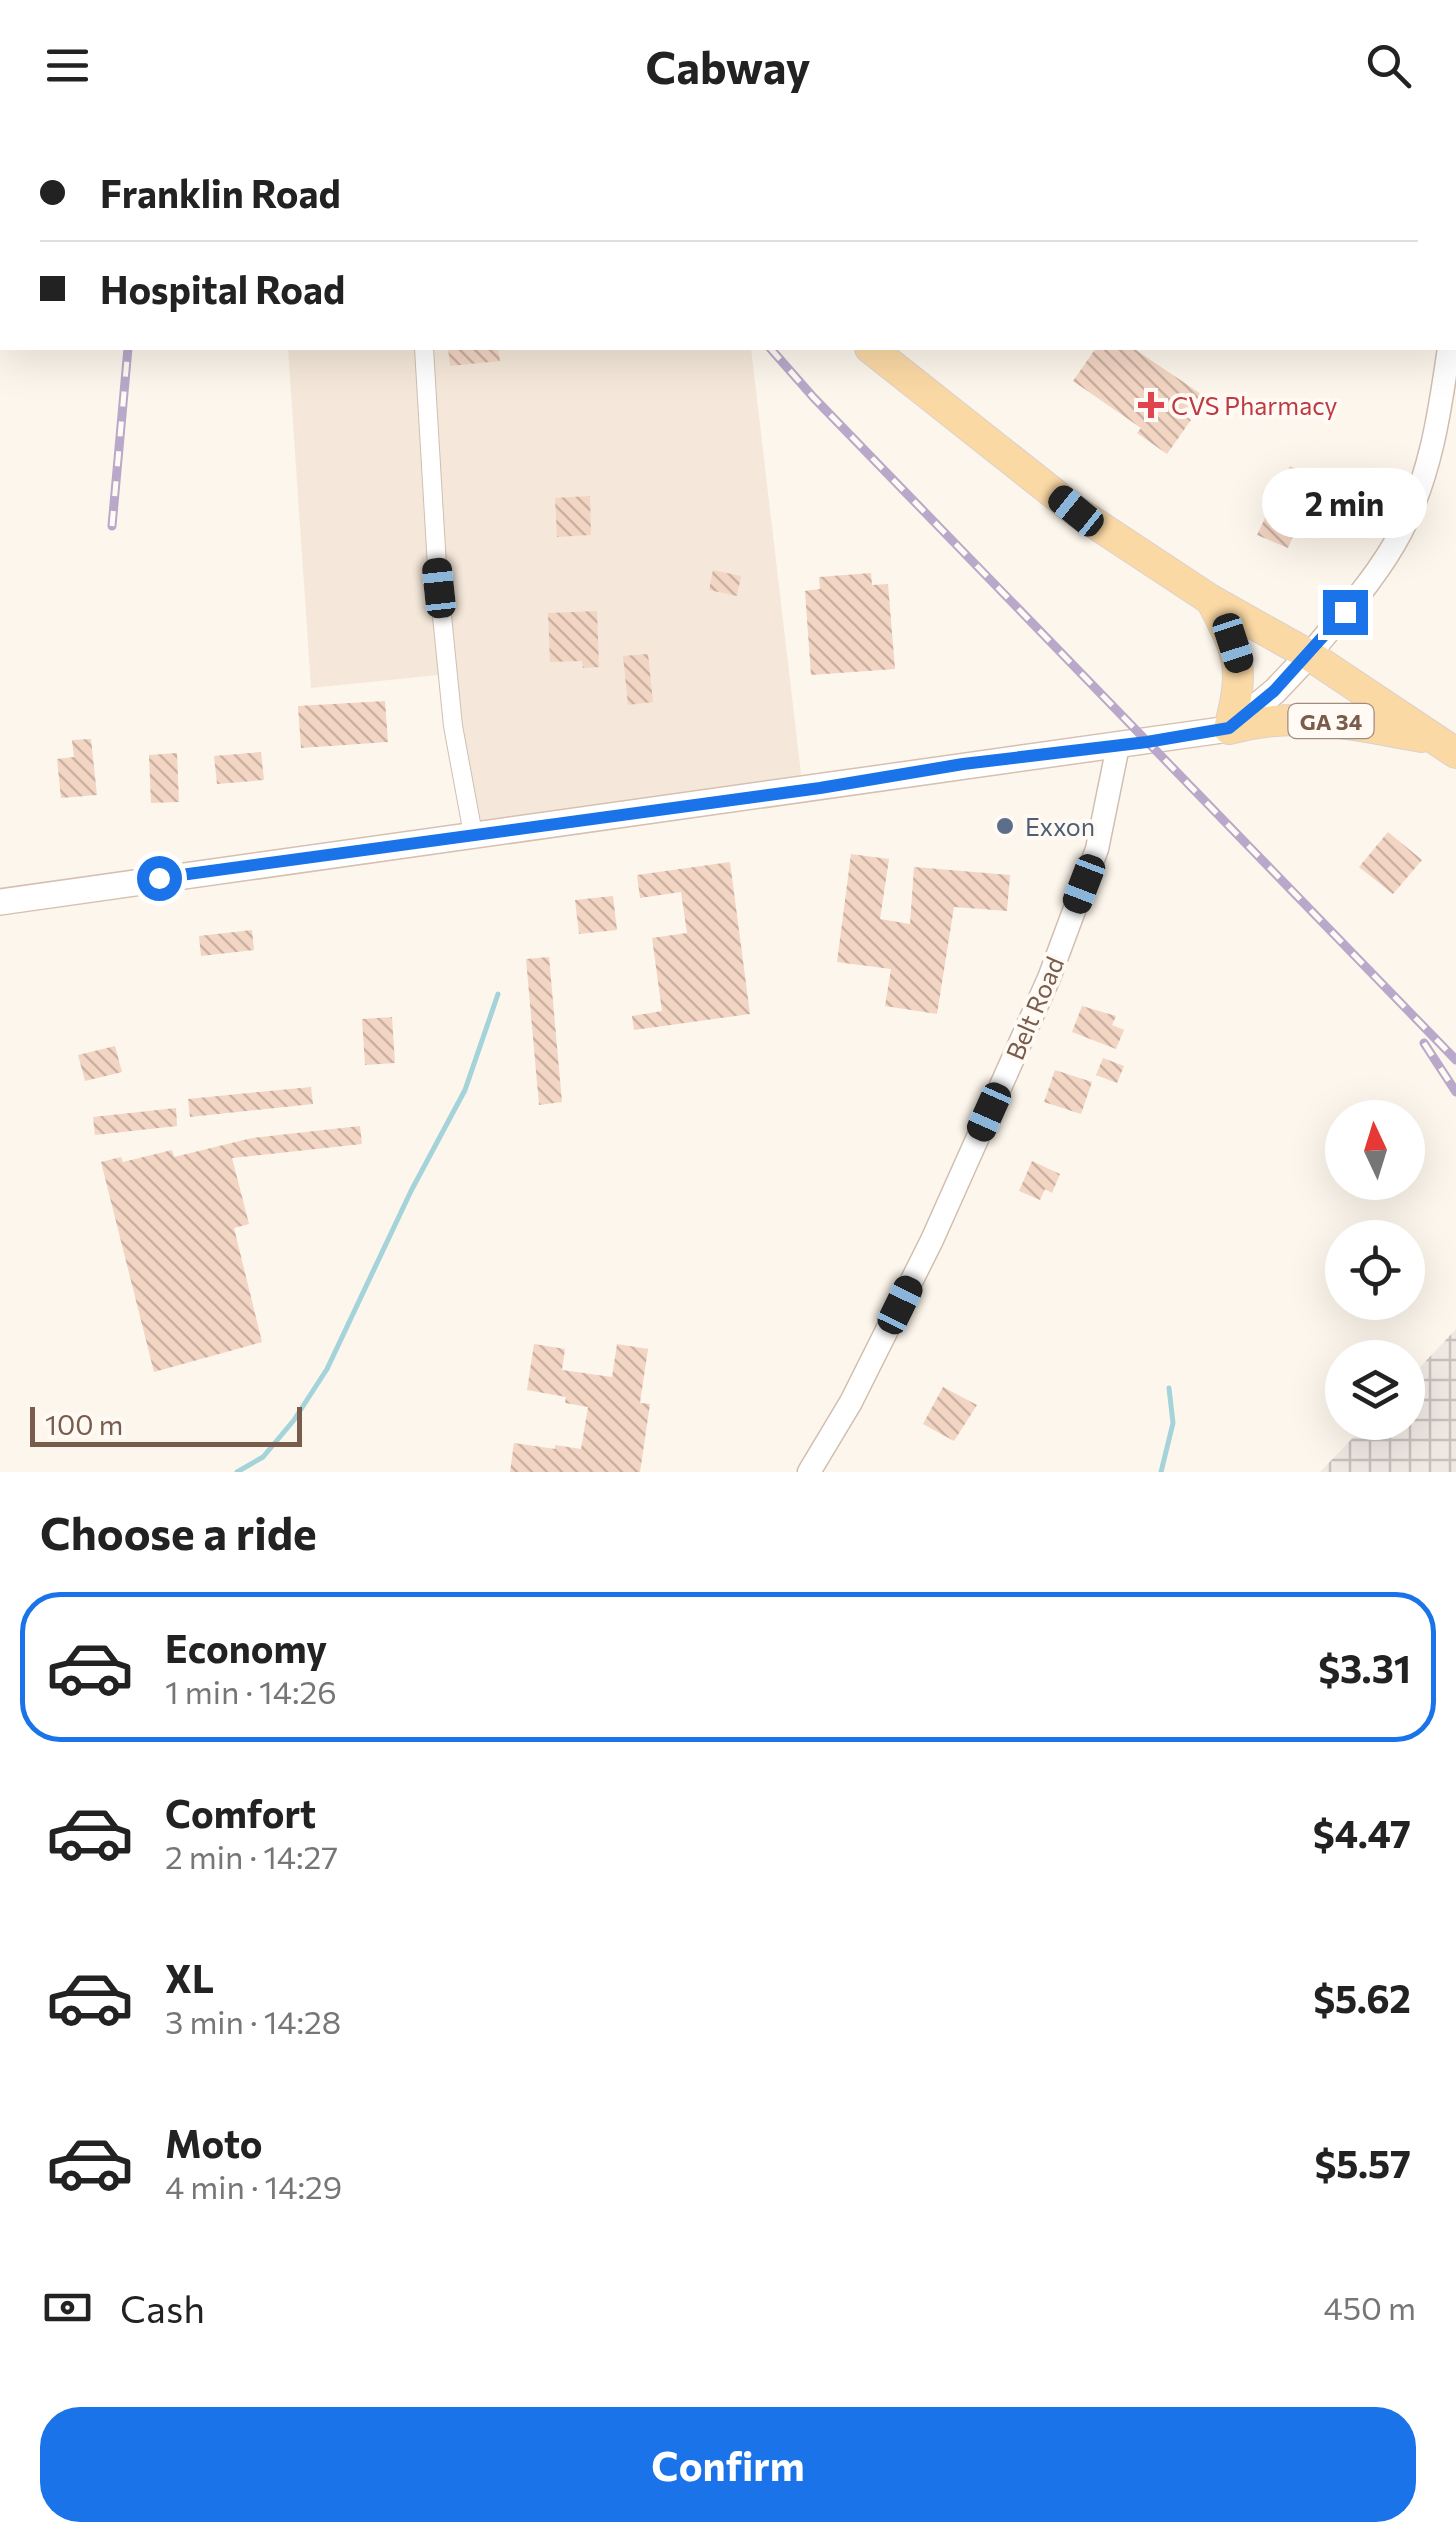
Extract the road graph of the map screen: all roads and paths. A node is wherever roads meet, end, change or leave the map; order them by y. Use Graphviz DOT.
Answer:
graph roads {
  1 [pos="424,350"];
  2 [pos="873,350"];
  3 [pos="1449,350"];
  4 [pos="1211,600"];
  5 [pos="1309,655"];
  6 [pos="1229,728"];
  7 [pos="1118,746"];
  8 [pos="1445,746"];
  9 [pos="473,834"];
  10 [pos="0,902"];
  11 [pos="809,1472"];
  1 -- 9 [label="street"];
  2 -- 4 [label="main road"];
  3 -- 5 [label="street"];
  4 -- 5 [label="main road"];
  4 -- 6 [label="main road"];
  5 -- 6 [label="main road, GA 34"];
  5 -- 8 [label="main road"];
  6 -- 7 [label="main road, GA 34"];
  6 -- 8 [label="main road, GA 34"];
  7 -- 9 [label="main road, GA 34"];
  7 -- 11 [label="street, Belt Road"];
  9 -- 10 [label="main road, GA 34"];
}
